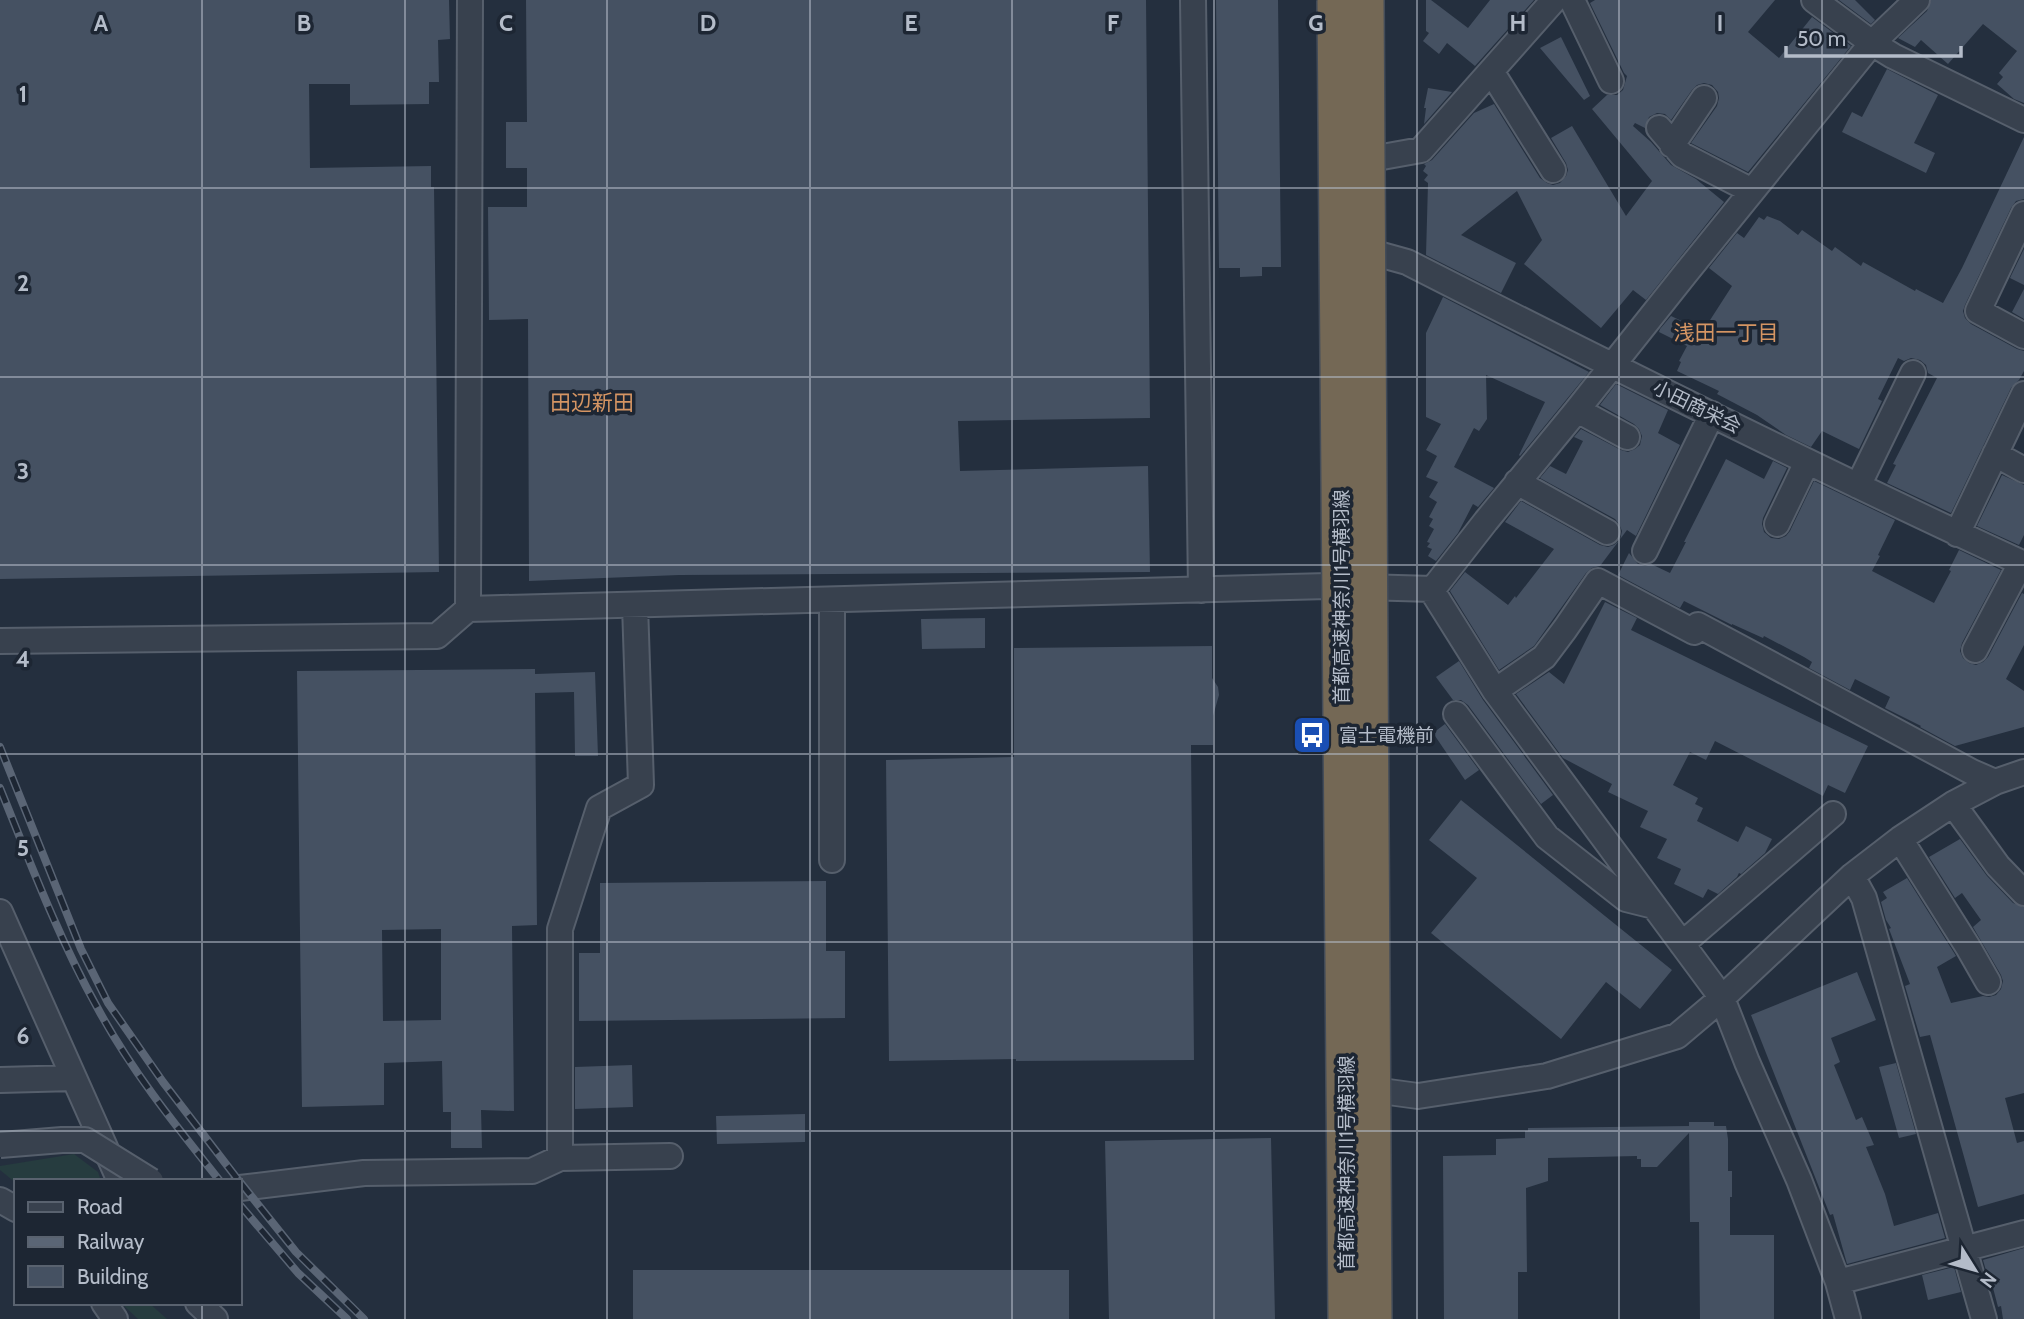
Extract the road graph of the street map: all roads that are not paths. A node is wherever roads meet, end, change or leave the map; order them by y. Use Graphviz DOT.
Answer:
graph roads {
  1 [pos="470,0"];
  2 [pos="1193,0"];
  3 [pos="1336,0"];
  4 [pos="1365,0"];
  5 [pos="1554,0"];
  6 [pos="1572,0"];
  7 [pos="1814,0"];
  8 [pos="1917,0"];
  9 [pos="1872,43"];
  10 [pos="1491,71"];
  11 [pos="1611,80"];
  12 [pos="1704,98"];
  13 [pos="2024,120"];
  14 [pos="1371,159"];
  15 [pos="1553,170"];
  16 [pos="1752,191"];
  17 [pos="2024,214"];
  18 [pos="1371,252"];
  19 [pos="2024,336"];
  20 [pos="1611,366"];
  21 [pos="1913,373"];
  22 [pos="2024,394"];
  23 [pos="1577,411"];
  24 [pos="1712,414"];
  25 [pos="1627,437"];
  26 [pos="1995,454"];
  27 [pos="1807,462"];
  28 [pos="2024,470"];
  29 [pos="1517,482"];
  30 [pos="1858,486"];
  31 [pos="1777,524"];
  32 [pos="1607,532"];
  33 [pos="1957,534"];
  34 [pos="1645,551"];
  35 [pos="2022,563"];
  36 [pos="1432,589"];
  37 [pos="1200,590"];
  38 [pos="832,600"];
  39 [pos="635,605"];
  40 [pos="468,609"];
  41 [pos="0,642"];
  42 [pos="1975,650"];
  43 [pos="1495,691"];
  44 [pos="1456,714"];
  45 [pos="2024,772"];
  46 [pos="1995,782"];
  47 [pos="1953,804"];
  48 [pos="1833,814"];
  49 [pos="1900,839"];
  50 [pos="832,860"];
  51 [pos="1852,876"];
  52 [pos="2024,893"];
  53 [pos="1654,906"];
  54 [pos="0,912"];
  55 [pos="1682,944"];
  56 [pos="1987,982"];
  57 [pos="1722,998"];
  58 [pos="74,1078"];
  59 [pos="0,1080"];
  60 [pos="1334,1083"];
  61 [pos="0,1145"];
  62 [pos="670,1156"];
  63 [pos="560,1158"];
  64 [pos="119,1179"];
  65 [pos="148,1179"];
  66 [pos="242,1188"];
  67 [pos="2024,1233"];
  68 [pos="1963,1248"];
  69 [pos="1838,1282"];
  70 [pos="200,1305"];
  71 [pos="215,1319"];
  72 [pos="1347,1319"];
  73 [pos="1373,1319"];
  74 [pos="1848,1319"];
  75 [pos="1984,1319"];
  1 -- 40 [label="street"];
  2 -- 37 [label="street"];
  3 -- 72 [label="highway, 首都高速神奈川1号横羽線, bridge"];
  4 -- 73 [label="highway, 首都高速神奈川1号横羽線, bridge"];
  5 -- 10 [label="street"];
  6 -- 11 [label="street"];
  7 -- 9 [label="street"];
  8 -- 9 [label="street"];
  9 -- 13 [label="street"];
  9 -- 16 [label="street"];
  10 -- 14 [label="street"];
  10 -- 15 [label="street"];
  12 -- 16 [label="street"];
  16 -- 20 [label="street"];
  17 -- 19 [label="street"];
  18 -- 20 [label="street, 小田商栄会"];
  20 -- 23 [label="street"];
  20 -- 24 [label="street, 小田商栄会"];
  21 -- 30 [label="street"];
  22 -- 26 [label="street"];
  23 -- 25 [label="street"];
  23 -- 29 [label="street"];
  24 -- 27 [label="street, 小田商栄会"];
  24 -- 34 [label="street"];
  26 -- 28 [label="street"];
  26 -- 33 [label="street"];
  27 -- 30 [label="street, 小田商栄会"];
  27 -- 31 [label="street"];
  29 -- 32 [label="street"];
  29 -- 36 [label="street"];
  30 -- 33 [label="street, 小田商栄会"];
  33 -- 35 [label="street, 小田商栄会"];
  35 -- 42 [label="street"];
  36 -- 37 [label="street"];
  36 -- 43 [label="street"];
  37 -- 38 [label="street"];
  38 -- 39 [label="street"];
  38 -- 50 [label="street"];
  39 -- 40 [label="street"];
  39 -- 63 [label="street"];
  40 -- 41 [label="street"];
  43 -- 46 [label="street"];
  43 -- 53 [label="street"];
  44 -- 53 [label="street"];
  45 -- 46 [label="street"];
  46 -- 47 [label="street"];
  47 -- 49 [label="street"];
  47 -- 52 [label="street"];
  48 -- 55 [label="street"];
  49 -- 51 [label="street"];
  49 -- 56 [label="street"];
  51 -- 57 [label="street"];
  51 -- 68 [label="street"];
  53 -- 55 [label="street"];
  54 -- 58 [label="street"];
  55 -- 57 [label="street"];
  57 -- 60 [label="street"];
  57 -- 69 [label="street"];
  58 -- 59 [label="street"];
  58 -- 64 [label="street"];
  61 -- 65 [label="street, bridge"];
  62 -- 63 [label="street"];
  63 -- 66 [label="street"];
  67 -- 68 [label="street"];
  68 -- 69 [label="street"];
  68 -- 75 [label="street"];
  69 -- 74 [label="street"];
  70 -- 71 [label="street"];
}
